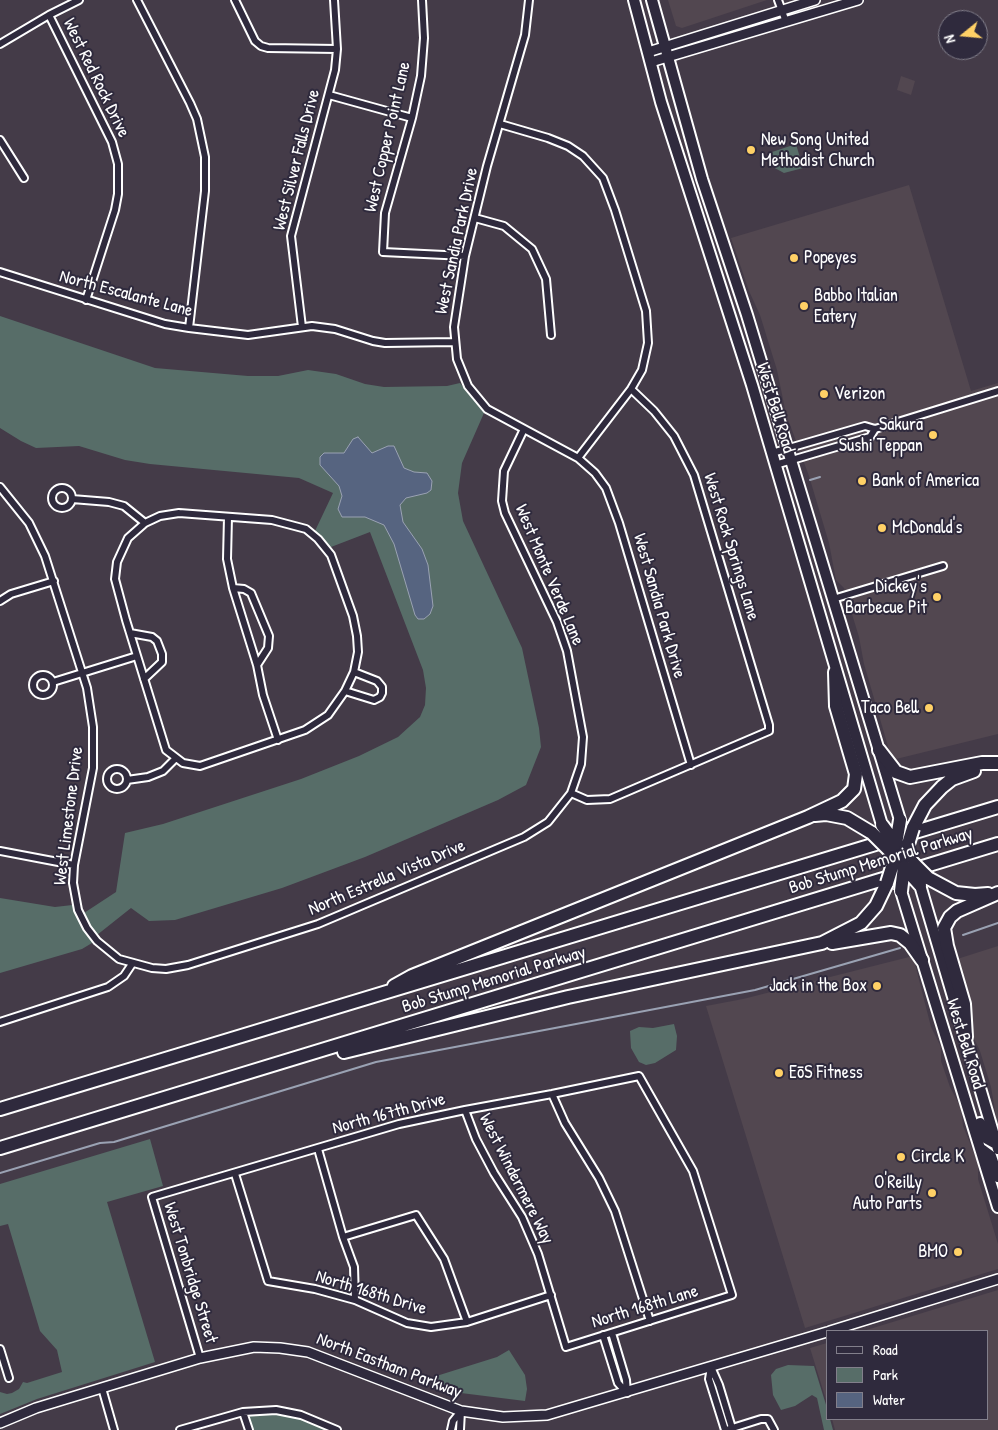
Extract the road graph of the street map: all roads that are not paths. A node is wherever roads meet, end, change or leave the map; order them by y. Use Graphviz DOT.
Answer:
graph roads {
  1 [pos="79,0"];
  2 [pos="137,0"];
  3 [pos="235,0"];
  4 [pos="334,0"];
  5 [pos="422,0"];
  6 [pos="529,0"];
  7 [pos="634,0"];
  8 [pos="652,0"];
  9 [pos="778,0"];
  10 [pos="815,0"];
  11 [pos="858,0"];
  12 [pos="782,10"];
  13 [pos="49,15"];
  14 [pos="786,22"];
  15 [pos="0,44"];
  16 [pos="337,49"];
  17 [pos="665,52"];
  18 [pos="649,57"];
  19 [pos="329,95"];
  20 [pos="412,118"];
  21 [pos="500,124"];
  22 [pos="0,140"];
  23 [pos="24,178"];
  24 [pos="475,218"];
  25 [pos="722,242"];
  26 [pos="706,248"];
  27 [pos="465,256"];
  28 [pos="0,272"];
  29 [pos="86,300"];
  30 [pos="302,327"];
  31 [pos="189,328"];
  32 [pos="551,335"];
  33 [pos="454,342"];
  34 [pos="632,389"];
  35 [pos="998,391"];
  36 [pos="524,429"];
  37 [pos="875,429"];
  38 [pos="788,449"];
  39 [pos="772,453"];
  40 [pos="578,458"];
  41 [pos="791,460"];
  42 [pos="775,465"];
  43 [pos="0,487"];
  44 [pos="72,500"];
  45 [pos="228,517"];
  46 [pos="144,523"];
  47 [pos="943,566"];
  48 [pos="54,582"];
  49 [pos="233,588"];
  50 [pos="833,599"];
  51 [pos="0,601"];
  52 [pos="130,633"];
  53 [pos="138,656"];
  54 [pos="257,665"];
  55 [pos="354,672"];
  56 [pos="835,672"];
  57 [pos="84,674"];
  58 [pos="144,679"];
  59 [pos="53,682"];
  60 [pos="346,691"];
  61 [pos="278,740"];
  62 [pos="879,750"];
  63 [pos="175,759"];
  64 [pos="998,763"];
  65 [pos="691,765"];
  66 [pos="127,780"];
  67 [pos="571,794"];
  68 [pos="998,807"];
  69 [pos="808,817"];
  70 [pos="900,820"];
  71 [pos="882,825"];
  72 [pos="998,844"];
  73 [pos="0,851"];
  74 [pos="901,856"];
  75 [pos="74,865"];
  76 [pos="920,885"];
  77 [pos="901,891"];
  78 [pos="998,893"];
  79 [pos="822,943"];
  80 [pos="922,960"];
  81 [pos="132,964"];
  82 [pos="375,997"];
  83 [pos="0,1022"];
  84 [pos="966,1038"];
  85 [pos="955,1067"];
  86 [pos="189,1090"];
  87 [pos="552,1094"];
  88 [pos="0,1109"];
  89 [pos="465,1110"];
  90 [pos="997,1147"];
  91 [pos="0,1148"];
  92 [pos="980,1148"];
  93 [pos="318,1149"];
  94 [pos="235,1174"];
  95 [pos="998,1178"];
  96 [pos="152,1197"];
  97 [pos="998,1207"];
  98 [pos="343,1237"];
  99 [pos="998,1279"];
  100 [pos="551,1295"];
  101 [pos="732,1295"];
  102 [pos="354,1300"];
  103 [pos="650,1321"];
  104 [pos="467,1322"];
  105 [pos="834,1330"];
  106 [pos="612,1333"];
  107 [pos="826,1333"];
  108 [pos="603,1336"];
  109 [pos="566,1347"];
  110 [pos="0,1349"];
  111 [pos="200,1358"];
  112 [pos="711,1368"];
  113 [pos="9,1378"];
  114 [pos="102,1388"];
  115 [pos="627,1393"];
  116 [pos="461,1411"];
  117 [pos="243,1412"];
  118 [pos="0,1423"];
  119 [pos="728,1429"];
  120 [pos="114,1430"];
  121 [pos="180,1430"];
  122 [pos="249,1430"];
  123 [pos="338,1430"];
  124 [pos="451,1430"];
  125 [pos="460,1430"];
  126 [pos="774,1430"];
  1 -- 13 [label="street"];
  2 -- 31 [label="street"];
  3 -- 16 [label="street"];
  4 -- 16 [label="street, West Silver Falls Drive"];
  5 -- 20 [label="street, West Copper Point Lane"];
  6 -- 21 [label="street, West Sandia Park Drive"];
  7 -- 18 [label="main road, West Bell Road"];
  8 -- 17 [label="main road, West Bell Road"];
  9 -- 12 [label="street"];
  10 -- 12 [label="street"];
  11 -- 14 [label="street"];
  12 -- 14 [label="street"];
  12 -- 17 [label="street"];
  13 -- 15 [label="street"];
  13 -- 29 [label="street, West Red Rock Drive"];
  14 -- 17 [label="street"];
  16 -- 19 [label="street, West Silver Falls Drive"];
  17 -- 18 [label="street"];
  17 -- 25 [label="main road, West Bell Road"];
  18 -- 26 [label="main road, West Bell Road"];
  19 -- 20 [label="street"];
  19 -- 30 [label="street, West Silver Falls Drive"];
  20 -- 27 [label="street, West Copper Point Lane"];
  21 -- 24 [label="street, West Sandia Park Drive"];
  21 -- 34 [label="street"];
  22 -- 23 [label="street"];
  24 -- 27 [label="street, West Sandia Park Drive"];
  24 -- 32 [label="street"];
  25 -- 26 [label="main road"];
  25 -- 38 [label="main road, West Bell Road"];
  26 -- 39 [label="main road, West Bell Road"];
  27 -- 33 [label="street, West Sandia Park Drive"];
  28 -- 29 [label="street, North Escalante Lane"];
  29 -- 31 [label="street, North Escalante Lane"];
  30 -- 31 [label="street, North Escalante Lane"];
  30 -- 33 [label="street, North Escalante Lane"];
  33 -- 36 [label="street, West Sandia Park Drive"];
  34 -- 40 [label="street"];
  34 -- 65 [label="street, West Rock Springs Lane"];
  35 -- 37 [label="street"];
  36 -- 40 [label="street, West Sandia Park Drive"];
  36 -- 67 [label="street, West Monte Verde Lane"];
  37 -- 38 [label="street"];
  37 -- 41 [label="street"];
  38 -- 39 [label="street"];
  38 -- 41 [label="main road, West Bell Road"];
  39 -- 42 [label="main road, West Bell Road"];
  40 -- 65 [label="street, West Sandia Park Drive"];
  41 -- 42 [label="street"];
  41 -- 50 [label="main road, West Bell Road"];
  42 -- 56 [label="main road, West Bell Road"];
  43 -- 48 [label="street, West Limestone Drive"];
  44 -- 46 [label="street"];
  45 -- 46 [label="street"];
  45 -- 49 [label="street"];
  45 -- 55 [label="street"];
  46 -- 52 [label="street"];
  47 -- 50 [label="street"];
  48 -- 51 [label="street"];
  48 -- 57 [label="street, West Limestone Drive"];
  49 -- 54 [label="street"];
  49 -- 54 [label="street"];
  50 -- 62 [label="main road, West Bell Road"];
  52 -- 53 [label="street"];
  52 -- 58 [label="street"];
  53 -- 57 [label="street"];
  53 -- 58 [label="street"];
  54 -- 61 [label="street"];
  55 -- 60 [label="street"];
  55 -- 60 [label="street"];
  56 -- 69 [label="highway"];
  56 -- 71 [label="main road, West Bell Road"];
  57 -- 59 [label="street"];
  57 -- 75 [label="street, West Limestone Drive"];
  58 -- 63 [label="street"];
  60 -- 61 [label="street"];
  61 -- 63 [label="street"];
  62 -- 64 [label="highway"];
  62 -- 70 [label="main road, West Bell Road"];
  63 -- 66 [label="street"];
  64 -- 74 [label="highway, bridge"];
  65 -- 67 [label="street"];
  67 -- 81 [label="street, North Estrella Vista Drive"];
  68 -- 82 [label="highway, Bob Stump Memorial Parkway"];
  69 -- 74 [label="highway, bridge"];
  69 -- 82 [label="highway"];
  70 -- 74 [label="highway, bridge"];
  71 -- 74 [label="highway, bridge"];
  72 -- 86 [label="highway, Bob Stump Memorial Parkway"];
  73 -- 75 [label="street"];
  74 -- 76 [label="highway, bridge"];
  74 -- 77 [label="highway, bridge"];
  74 -- 78 [label="highway, bridge"];
  74 -- 79 [label="highway, bridge"];
  75 -- 81 [label="street, West Limestone Drive"];
  76 -- 84 [label="main road, West Bell Road"];
  77 -- 80 [label="main road, West Bell Road"];
  78 -- 84 [label="highway"];
  79 -- 80 [label="highway"];
  79 -- 86 [label="highway"];
  80 -- 85 [label="main road, West Bell Road"];
  81 -- 83 [label="street"];
  82 -- 88 [label="highway, Bob Stump Memorial Parkway"];
  84 -- 90 [label="main road, West Bell Road"];
  85 -- 90 [label="main road"];
  85 -- 92 [label="main road, West Bell Road"];
  86 -- 91 [label="highway, Bob Stump Memorial Parkway"];
  87 -- 89 [label="street, North 167th Drive"];
  87 -- 101 [label="street, North 167th Drive"];
  87 -- 103 [label="street"];
  89 -- 93 [label="street, North 167th Drive"];
  89 -- 100 [label="street, West Windermere Way"];
  92 -- 95 [label="main road"];
  92 -- 97 [label="main road, West Bell Road"];
  93 -- 94 [label="street, North 167th Drive"];
  93 -- 98 [label="street"];
  94 -- 96 [label="street, North 167th Drive"];
  94 -- 102 [label="street, North 168th Drive"];
  96 -- 111 [label="street, West Tonbridge Street"];
  98 -- 102 [label="street"];
  98 -- 104 [label="street"];
  99 -- 105 [label="street, North Eastham Parkway"];
  100 -- 104 [label="street, North 168th Drive"];
  100 -- 109 [label="street, West Windermere Way"];
  101 -- 103 [label="street, North 168th Lane"];
  102 -- 104 [label="street, North 168th Drive"];
  103 -- 106 [label="street, North 168th Lane"];
  106 -- 108 [label="street, North 168th Lane"];
  106 -- 115 [label="street"];
  107 -- 112 [label="street, North Eastham Parkway"];
  108 -- 109 [label="street, North 168th Lane"];
  108 -- 115 [label="street"];
  110 -- 113 [label="street"];
  111 -- 114 [label="street, North Eastham Parkway"];
  111 -- 116 [label="street, North Eastham Parkway"];
  112 -- 115 [label="street, North Eastham Parkway"];
  112 -- 119 [label="street"];
  114 -- 118 [label="street, North Eastham Parkway"];
  114 -- 120 [label="street"];
  115 -- 116 [label="street, North Eastham Parkway"];
  116 -- 124 [label="street"];
  116 -- 125 [label="street"];
  117 -- 121 [label="street"];
  117 -- 122 [label="street"];
  117 -- 123 [label="street"];
  119 -- 126 [label="street"];
}
